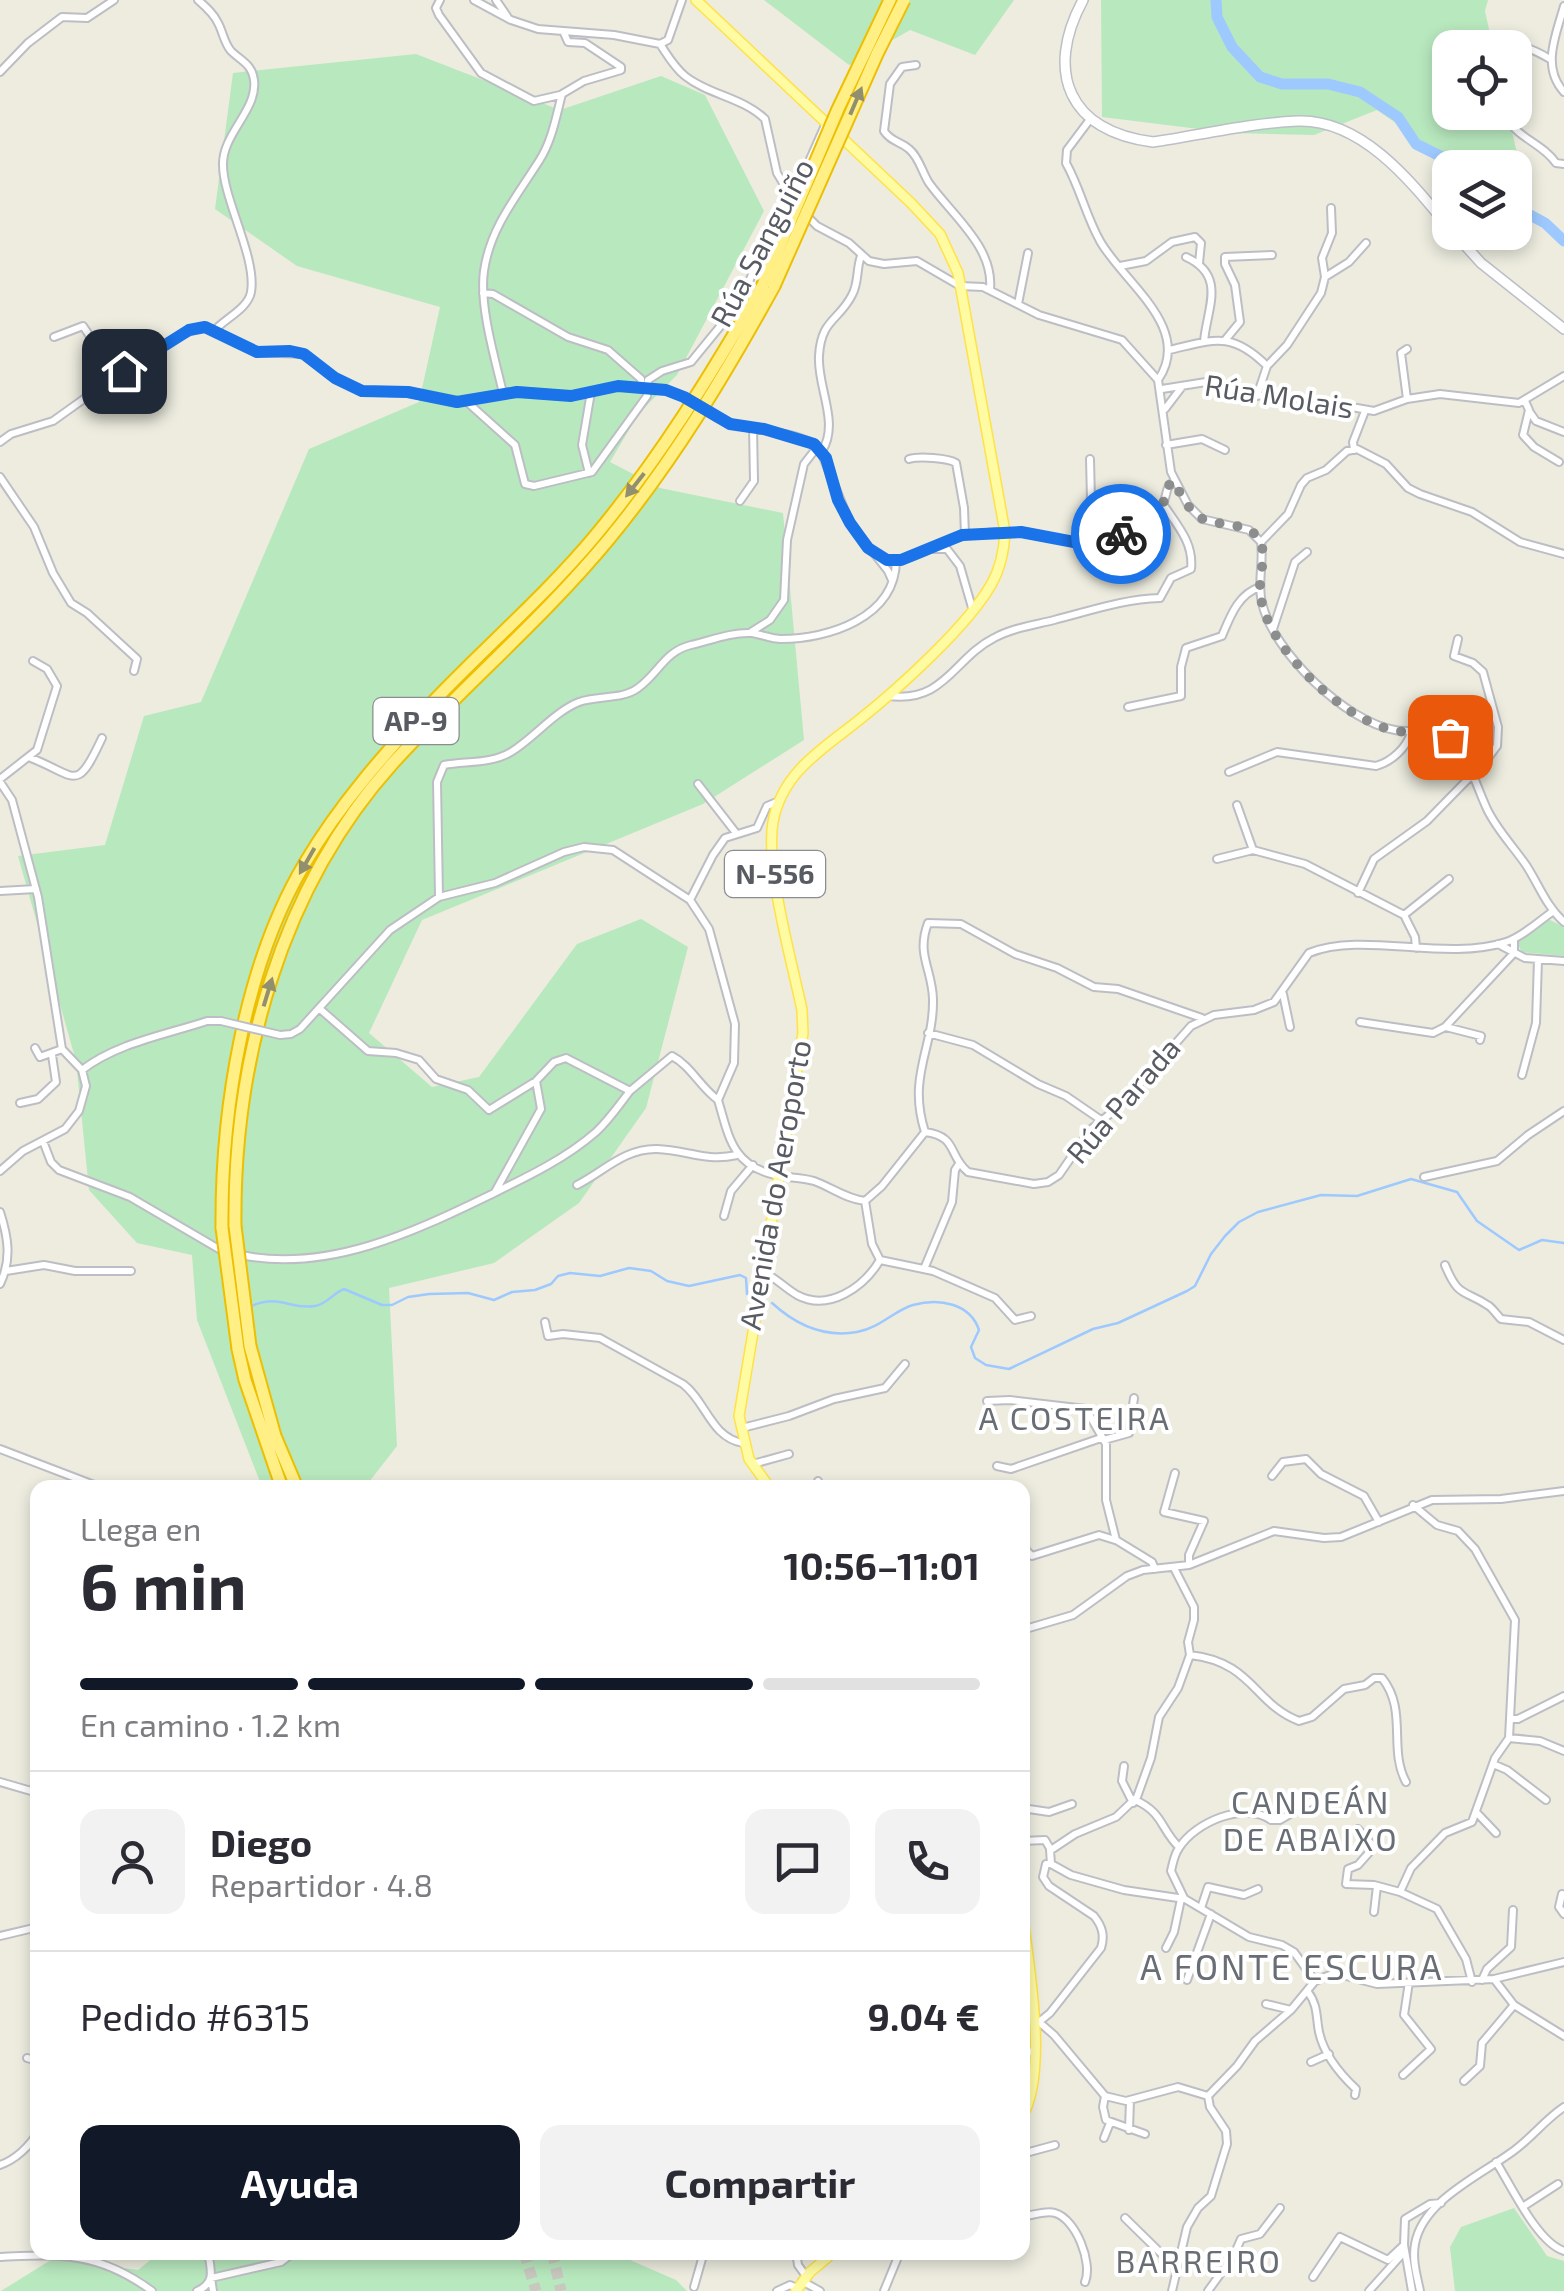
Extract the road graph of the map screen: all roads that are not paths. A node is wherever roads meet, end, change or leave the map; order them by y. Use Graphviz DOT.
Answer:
graph roads {
  1 [pos="114,0"];
  2 [pos="198,0"];
  3 [pos="440,0"];
  4 [pos="474,0"];
  5 [pos="496,0"];
  6 [pos="682,0"];
  7 [pos="696,0"];
  8 [pos="890,0"];
  9 [pos="904,0"];
  10 [pos="1083,0"];
  11 [pos="1564,3"];
  12 [pos="511,20"];
  13 [pos="564,33"];
  14 [pos="662,43"];
  15 [pos="1532,48"];
  16 [pos="1550,59"];
  17 [pos="916,65"];
  18 [pos="0,72"];
  19 [pos="1564,92"];
  20 [pos="562,94"];
  21 [pos="1091,118"];
  22 [pos="826,123"];
  23 [pos="1514,130"];
  24 [pos="1564,164"];
  25 [pos="791,202"];
  26 [pos="1330,208"];
  27 [pos="1432,208"];
  28 [pos="1366,243"];
  29 [pos="1468,250"];
  30 [pos="1028,253"];
  31 [pos="861,256"];
  32 [pos="1272,256"];
  33 [pos="1186,257"];
  34 [pos="1199,264"];
  35 [pos="1120,266"];
  36 [pos="1326,277"];
  37 [pos="768,286"];
  38 [pos="960,286"];
  39 [pos="990,289"];
  40 [pos="483,293"];
  41 [pos="1018,304"];
  42 [pos="1564,329"];
  43 [pos="214,331"];
  44 [pos="54,337"];
  45 [pos="1226,339"];
  46 [pos="1204,342"];
  47 [pos="1407,349"];
  48 [pos="1168,350"];
  49 [pos="1267,366"];
  50 [pos="1564,376"];
  51 [pos="112,378"];
  52 [pos="1160,384"];
  53 [pos="1183,386"];
  54 [pos="645,388"];
  55 [pos="590,392"];
  56 [pos="503,393"];
  57 [pos="1257,396"];
  58 [pos="1407,398"];
  59 [pos="466,401"];
  60 [pos="1524,401"];
  61 [pos="1164,410"];
  62 [pos="1529,410"];
  63 [pos="1365,411"];
  64 [pos="753,428"];
  65 [pos="1564,432"];
  66 [pos="1,438"];
  67 [pos="1166,445"];
  68 [pos="820,448"];
  69 [pos="1226,450"];
  70 [pos="1354,450"];
  71 [pos="909,459"];
  72 [pos="1090,459"];
  73 [pos="1560,462"];
  74 [pos="589,473"];
  75 [pos="0,477"];
  76 [pos="1174,481"];
  77 [pos="740,501"];
  78 [pos="1163,504"];
  79 [pos="1005,532"];
  80 [pos="964,535"];
  81 [pos="1092,541"];
  82 [pos="1261,542"];
  83 [pos="926,549"];
  84 [pos="1306,552"];
  85 [pos="875,554"];
  86 [pos="1564,554"];
  87 [pos="896,562"];
  88 [pos="892,580"];
  89 [pos="1260,587"];
  90 [pos="972,611"];
  91 [pos="1272,630"];
  92 [pos="750,633"];
  93 [pos="1458,638"];
  94 [pos="33,661"];
  95 [pos="134,671"];
  96 [pos="888,696"];
  97 [pos="1128,707"];
  98 [pos="1411,732"];
  99 [pos="102,738"];
  100 [pos="30,757"];
  101 [pos="1229,772"];
  102 [pos="1472,777"];
  103 [pos="0,780"];
  104 [pos="698,784"];
  105 [pos="779,801"];
  106 [pos="1237,805"];
  107 [pos="736,832"];
  108 [pos="1253,850"];
  109 [pos="1217,859"];
  110 [pos="1449,879"];
  111 [pos="36,889"];
  112 [pos="0,891"];
  113 [pos="1358,893"];
  114 [pos="439,898"];
  115 [pos="690,900"];
  116 [pos="1552,912"];
  117 [pos="1404,916"];
  118 [pos="1564,922"];
  119 [pos="1514,938"];
  120 [pos="1496,944"];
  121 [pos="1416,948"];
  122 [pos="1514,954"];
  123 [pos="1538,959"];
  124 [pos="1564,960"];
  125 [pos="1282,993"];
  126 [pos="320,1009"];
  127 [pos="1203,1018"];
  128 [pos="1360,1022"];
  129 [pos="1290,1027"];
  130 [pos="1445,1027"];
  131 [pos="928,1032"];
  132 [pos="1480,1040"];
  133 [pos="35,1048"];
  134 [pos="62,1049"];
  135 [pos="52,1055"];
  136 [pos="82,1070"];
  137 [pos="1522,1075"];
  138 [pos="536,1082"];
  139 [pos="630,1091"];
  140 [pos="718,1100"];
  141 [pos="20,1103"];
  142 [pos="1564,1111"];
  143 [pos="1101,1120"];
  144 [pos="926,1132"];
  145 [pos="43,1141"];
  146 [pos="737,1155"];
  147 [pos="960,1164"];
  148 [pos="753,1165"];
  149 [pos="0,1171"];
  150 [pos="780,1176"];
  151 [pos="1424,1176"];
  152 [pos="577,1186"];
  153 [pos="495,1192"];
  154 [pos="865,1200"];
  155 [pos="0,1212"];
  156 [pos="724,1216"];
  157 [pos="880,1260"];
  158 [pos="1445,1265"];
  159 [pos="924,1269"];
  160 [pos="132,1270"];
  161 [pos="6,1271"];
  162 [pos="762,1272"];
  163 [pos="0,1284"];
  164 [pos="1031,1316"];
  165 [pos="545,1322"];
  166 [pos="1564,1340"];
  167 [pos="244,1348"];
  168 [pos="905,1364"];
  169 [pos="1134,1398"];
  170 [pos="988,1401"];
  171 [pos="740,1428"];
  172 [pos="1103,1439"];
  173 [pos="743,1442"];
  174 [pos="0,1449"];
  175 [pos="789,1454"];
  176 [pos="752,1464"];
  177 [pos="997,1466"];
  178 [pos="1175,1472"];
  179 [pos="1272,1476"];
  180 [pos="81,1480"];
  181 [pos="279,1480"];
  182 [pos="293,1480"];
  183 [pos="757,1480"];
  184 [pos="1564,1491"];
  185 [pos="1414,1505"];
  186 [pos="1379,1522"];
  187 [pos="1116,1540"];
  188 [pos="1030,1557"];
  189 [pos="1188,1565"];
  190 [pos="1174,1568"];
  191 [pos="1155,1569"];
  192 [pos="1030,1627"];
  193 [pos="1190,1655"];
  194 [pos="1564,1696"];
  195 [pos="1511,1719"];
  196 [pos="1509,1738"];
  197 [pos="1564,1751"];
  198 [pos="1493,1764"];
  199 [pos="1124,1766"];
  200 [pos="0,1782"];
  201 [pos="1406,1782"];
  202 [pos="30,1791"];
  203 [pos="1317,1798"];
  204 [pos="1546,1800"];
  205 [pos="1134,1801"];
  206 [pos="1072,1804"];
  207 [pos="1030,1809"];
  208 [pos="1477,1813"];
  209 [pos="1358,1829"];
  210 [pos="1496,1832"];
  211 [pos="1030,1841"];
  212 [pos="1179,1848"];
  213 [pos="1050,1850"];
  214 [pos="1051,1864"];
  215 [pos="1377,1886"];
  216 [pos="1258,1889"];
  217 [pos="1400,1892"];
  218 [pos="1562,1894"];
  219 [pos="1183,1899"];
  220 [pos="1202,1908"];
  221 [pos="1513,1910"];
  222 [pos="1374,1912"];
  223 [pos="1211,1914"];
  224 [pos="1564,1914"];
  225 [pos="30,1929"];
  226 [pos="0,1936"];
  227 [pos="1166,1948"];
  228 [pos="1564,1962"];
  229 [pos="1494,1979"];
  230 [pos="1187,1980"];
  231 [pos="1482,1980"];
  232 [pos="1315,1981"];
  233 [pos="1409,1982"];
  234 [pos="1472,1982"];
  235 [pos="1308,1992"];
  236 [pos="1266,2004"];
  237 [pos="1030,2006"];
  238 [pos="1514,2006"];
  239 [pos="1290,2010"];
  240 [pos="1036,2022"];
  241 [pos="1564,2036"];
  242 [pos="1035,2050"];
  243 [pos="1030,2052"];
  244 [pos="1329,2054"];
  245 [pos="27,2058"];
  246 [pos="30,2059"];
  247 [pos="1311,2062"];
  248 [pos="1403,2075"];
  249 [pos="1464,2081"];
  250 [pos="1030,2094"];
  251 [pos="1355,2095"];
  252 [pos="1105,2096"];
  253 [pos="1208,2096"];
  254 [pos="1130,2100"];
  255 [pos="1564,2107"];
  256 [pos="1110,2123"];
  257 [pos="1129,2130"];
  258 [pos="1145,2134"];
  259 [pos="1104,2138"];
  260 [pos="30,2144"];
  261 [pos="1054,2145"];
  262 [pos="1030,2152"];
  263 [pos="1496,2162"];
  264 [pos="0,2165"];
  265 [pos="1558,2184"];
  266 [pos="1441,2203"];
  267 [pos="1524,2206"];
  268 [pos="1280,2208"];
  269 [pos="1030,2215"];
  270 [pos="1126,2218"];
  271 [pos="1405,2248"];
  272 [pos="1564,2251"];
  273 [pos="30,2255"];
  274 [pos="0,2257"];
  275 [pos="93,2260"];
  276 [pos="209,2260"];
  277 [pos="284,2260"];
  278 [pos="702,2260"];
  279 [pos="826,2260"];
  280 [pos="897,2260"];
  281 [pos="1179,2270"];
  282 [pos="1313,2277"];
  283 [pos="211,2278"];
  284 [pos="1084,2282"];
  285 [pos="800,2284"];
  286 [pos="694,2287"];
  287 [pos="152,2291"];
  288 [pos="197,2291"];
  289 [pos="213,2291"];
  290 [pos="776,2291"];
  291 [pos="820,2291"];
  292 [pos="884,2291"];
  293 [pos="1172,2291"];
  294 [pos="1208,2291"];
  295 [pos="1369,2291"];
  296 [pos="1412,2291"];
  297 [pos="1420,2291"];
  1 -- 18 [label="street"];
  2 -- 43 [label="street"];
  3 -- 20 [label="street"];
  4 -- 12 [label="street"];
  5 -- 12 [label="street"];
  6 -- 14 [label="street"];
  7 -- 22 [label="main road, Avenida do Aeroporto / N-556"];
  8 -- 37 [label="highway, AP-9, bridge"];
  37 -- 9 [label="highway, AP-9, one-way, bridge"];
  10 -- 21 [label="main road"];
  11 -- 16 [label="street"];
  12 -- 13 [label="street"];
  13 -- 14 [label="street"];
  13 -- 20 [label="street"];
  14 -- 25 [label="street"];
  15 -- 16 [label="street"];
  16 -- 19 [label="street"];
  17 -- 39 [label="street"];
  20 -- 40 [label="street"];
  21 -- 27 [label="main road"];
  21 -- 35 [label="street"];
  22 -- 25 [label="street, Rúa Sanguiño"];
  22 -- 38 [label="main road, Avenida do Aeroporto / N-556"];
  23 -- 24 [label="street"];
  25 -- 31 [label="street"];
  25 -- 54 [label="street, Rúa Sanguiño"];
  26 -- 36 [label="street"];
  28 -- 36 [label="street"];
  29 -- 42 [label="main road"];
  30 -- 41 [label="street"];
  31 -- 38 [label="street"];
  31 -- 68 [label="street"];
  32 -- 45 [label="street"];
  33 -- 34 [label="street"];
  34 -- 35 [label="street"];
  34 -- 46 [label="street"];
  35 -- 48 [label="street"];
  36 -- 49 [label="street"];
  37 -- 167 [label="highway, AP-9, bridge"];
  38 -- 39 [label="street"];
  38 -- 79 [label="main road, Avenida do Aeroporto / N-556"];
  39 -- 41 [label="street"];
  40 -- 54 [label="street"];
  40 -- 56 [label="street"];
  41 -- 52 [label="street"];
  43 -- 51 [label="street"];
  43 -- 59 [label="street"];
  44 -- 51 [label="street"];
  45 -- 46 [label="street"];
  45 -- 49 [label="street"];
  46 -- 48 [label="street"];
  47 -- 58 [label="street"];
  48 -- 52 [label="street"];
  49 -- 57 [label="street"];
  50 -- 60 [label="street"];
  51 -- 66 [label="street"];
  52 -- 53 [label="street, Rúa Molais"];
  52 -- 61 [label="street"];
  53 -- 57 [label="street, Rúa Molais"];
  53 -- 61 [label="street"];
  54 -- 55 [label="street"];
  54 -- 64 [label="street, bridge"];
  54 -- 74 [label="street"];
  55 -- 56 [label="street"];
  55 -- 74 [label="street"];
  56 -- 59 [label="street"];
  57 -- 63 [label="street, Rúa Molais"];
  58 -- 60 [label="street, Rúa Molais"];
  58 -- 63 [label="street, Rúa Molais"];
  59 -- 74 [label="street"];
  60 -- 62 [label="street"];
  61 -- 67 [label="street"];
  62 -- 65 [label="street"];
  62 -- 73 [label="street"];
  63 -- 70 [label="street"];
  64 -- 68 [label="street"];
  64 -- 77 [label="street"];
  67 -- 69 [label="street"];
  67 -- 76 [label="street"];
  68 -- 85 [label="street"];
  68 -- 92 [label="street"];
  70 -- 82 [label="street"];
  70 -- 86 [label="street"];
  71 -- 80 [label="street"];
  72 -- 81 [label="street"];
  75 -- 95 [label="street"];
  76 -- 78 [label="street"];
  76 -- 82 [label="street"];
  78 -- 81 [label="street"];
  78 -- 96 [label="street"];
  79 -- 80 [label="street"];
  79 -- 81 [label="street"];
  79 -- 90 [label="main road, Avenida do Aeroporto / N-556"];
  80 -- 83 [label="street"];
  82 -- 89 [label="street"];
  83 -- 87 [label="street"];
  83 -- 90 [label="street"];
  84 -- 91 [label="street"];
  85 -- 87 [label="street"];
  85 -- 88 [label="street"];
  87 -- 88 [label="street"];
  88 -- 92 [label="street"];
  89 -- 91 [label="street"];
  89 -- 97 [label="street"];
  90 -- 96 [label="main road, Avenida do Aeroporto / N-556"];
  91 -- 98 [label="street"];
  92 -- 114 [label="street"];
  93 -- 102 [label="street"];
  94 -- 100 [label="street"];
  96 -- 105 [label="main road, Avenida do Aeroporto / N-556"];
  98 -- 101 [label="street"];
  98 -- 102 [label="street"];
  99 -- 100 [label="street"];
  100 -- 103 [label="street"];
  102 -- 113 [label="street"];
  102 -- 116 [label="street"];
  103 -- 111 [label="street"];
  104 -- 107 [label="street"];
  105 -- 107 [label="street"];
  105 -- 150 [label="main road, Avenida do Aeroporto / N-556"];
  106 -- 108 [label="street"];
  107 -- 115 [label="street"];
  108 -- 109 [label="street"];
  108 -- 113 [label="street"];
  110 -- 117 [label="street"];
  111 -- 112 [label="street"];
  111 -- 134 [label="street"];
  113 -- 117 [label="street"];
  114 -- 115 [label="street"];
  114 -- 126 [label="street"];
  115 -- 140 [label="street"];
  116 -- 118 [label="street"];
  116 -- 119 [label="street, Rúa Parada"];
  117 -- 121 [label="street"];
  119 -- 120 [label="street, Rúa Parada"];
  119 -- 122 [label="street"];
  120 -- 121 [label="street, Rúa Parada"];
  120 -- 122 [label="street"];
  121 -- 125 [label="street, Rúa Parada"];
  122 -- 123 [label="street"];
  122 -- 130 [label="street"];
  123 -- 124 [label="street"];
  123 -- 137 [label="street"];
  125 -- 127 [label="street, Rúa Parada"];
  125 -- 129 [label="street"];
  126 -- 136 [label="street, bridge"];
  126 -- 138 [label="street"];
  127 -- 131 [label="street"];
  127 -- 143 [label="street, Rúa Parada"];
  128 -- 130 [label="street"];
  130 -- 132 [label="street"];
  131 -- 143 [label="street"];
  131 -- 144 [label="street"];
  133 -- 135 [label="street"];
  134 -- 135 [label="street"];
  134 -- 136 [label="street"];
  135 -- 141 [label="street"];
  136 -- 145 [label="street"];
  138 -- 139 [label="street"];
  138 -- 153 [label="street"];
  139 -- 140 [label="street"];
  139 -- 153 [label="street"];
  140 -- 146 [label="street"];
  142 -- 151 [label="street"];
  143 -- 147 [label="street, Rúa Parada"];
  144 -- 147 [label="street, Rúa Parada"];
  144 -- 154 [label="street"];
  145 -- 149 [label="street"];
  145 -- 153 [label="street"];
  146 -- 148 [label="street"];
  146 -- 152 [label="street"];
  147 -- 159 [label="street"];
  148 -- 150 [label="street"];
  148 -- 156 [label="street"];
  150 -- 154 [label="street"];
  150 -- 162 [label="main road, Avenida do Aeroporto / N-556"];
  154 -- 157 [label="street"];
  155 -- 161 [label="street"];
  157 -- 159 [label="street"];
  157 -- 162 [label="street"];
  158 -- 166 [label="street"];
  159 -- 164 [label="street"];
  160 -- 161 [label="street"];
  161 -- 163 [label="street"];
  162 -- 171 [label="main road, Avenida do Aeroporto / N-556"];
  165 -- 173 [label="street"];
  167 -- 181 [label="highway, AP-9"];
  167 -- 182 [label="highway, AP-9"];
  168 -- 171 [label="street"];
  169 -- 172 [label="street"];
  170 -- 172 [label="street"];
  171 -- 173 [label="main road, Avenida do Aeroporto / N-556"];
  172 -- 177 [label="street"];
  172 -- 187 [label="street"];
  173 -- 176 [label="main road, Avenida do Aeroporto / N-556"];
  174 -- 180 [label="street"];
  175 -- 176 [label="street"];
  176 -- 183 [label="main road, Avenida do Aeroporto / N-556"];
  178 -- 189 [label="street"];
  179 -- 186 [label="street"];
  184 -- 185 [label="street"];
  185 -- 186 [label="street"];
  185 -- 195 [label="street"];
  186 -- 189 [label="street"];
  187 -- 188 [label="street"];
  187 -- 191 [label="street"];
  189 -- 190 [label="street"];
  190 -- 191 [label="street"];
  190 -- 193 [label="street"];
  191 -- 192 [label="street"];
  193 -- 201 [label="street"];
  193 -- 205 [label="street"];
  194 -- 195 [label="street"];
  195 -- 196 [label="street"];
  196 -- 197 [label="street"];
  196 -- 198 [label="street"];
  198 -- 204 [label="street"];
  198 -- 208 [label="street"];
  199 -- 205 [label="street"];
  200 -- 202 [label="street"];
  203 -- 212 [label="street"];
  205 -- 212 [label="street"];
  205 -- 213 [label="street"];
  206 -- 207 [label="street"];
  208 -- 210 [label="street"];
  208 -- 217 [label="street"];
  209 -- 215 [label="street"];
  211 -- 213 [label="street"];
  212 -- 219 [label="street"];
  213 -- 214 [label="street"];
  214 -- 219 [label="street"];
  214 -- 240 [label="street"];
  215 -- 217 [label="street"];
  215 -- 222 [label="street"];
  216 -- 220 [label="street"];
  217 -- 234 [label="street"];
  218 -- 224 [label="street"];
  219 -- 220 [label="street"];
  219 -- 227 [label="street"];
  220 -- 223 [label="street"];
  221 -- 231 [label="street"];
  223 -- 230 [label="street"];
  223 -- 232 [label="street"];
  225 -- 226 [label="street"];
  228 -- 229 [label="street"];
  229 -- 231 [label="street"];
  229 -- 238 [label="street"];
  231 -- 234 [label="street"];
  232 -- 233 [label="street"];
  232 -- 235 [label="street"];
  233 -- 234 [label="street"];
  233 -- 248 [label="street"];
  235 -- 239 [label="street"];
  235 -- 244 [label="street"];
  236 -- 239 [label="street"];
  237 -- 240 [label="main road"];
  238 -- 241 [label="street"];
  238 -- 249 [label="street"];
  239 -- 253 [label="street"];
  240 -- 242 [label="main road"];
  240 -- 252 [label="street"];
  242 -- 243 [label="street"];
  242 -- 250 [label="main road"];
  244 -- 247 [label="street"];
  244 -- 251 [label="street"];
  245 -- 246 [label="street"];
  252 -- 254 [label="street"];
  252 -- 256 [label="street"];
  253 -- 254 [label="street"];
  253 -- 281 [label="street"];
  254 -- 257 [label="street"];
  255 -- 263 [label="street"];
  256 -- 257 [label="street"];
  256 -- 259 [label="street"];
  257 -- 258 [label="street"];
  260 -- 264 [label="street"];
  261 -- 262 [label="street"];
  263 -- 266 [label="street"];
  263 -- 267 [label="street"];
  265 -- 267 [label="street"];
  266 -- 271 [label="street"];
  266 -- 297 [label="street"];
  267 -- 272 [label="street"];
  268 -- 294 [label="street"];
  269 -- 284 [label="street"];
  270 -- 281 [label="street"];
  271 -- 282 [label="street"];
  271 -- 295 [label="street"];
  271 -- 296 [label="street"];
  273 -- 274 [label="street"];
  275 -- 287 [label="street"];
  276 -- 283 [label="street"];
  277 -- 283 [label="street"];
  278 -- 286 [label="street"];
  279 -- 285 [label="main road"];
  280 -- 292 [label="street"];
  281 -- 293 [label="street"];
  283 -- 288 [label="street"];
  283 -- 289 [label="street"];
  285 -- 290 [label="street"];
  285 -- 291 [label="street"];
}
